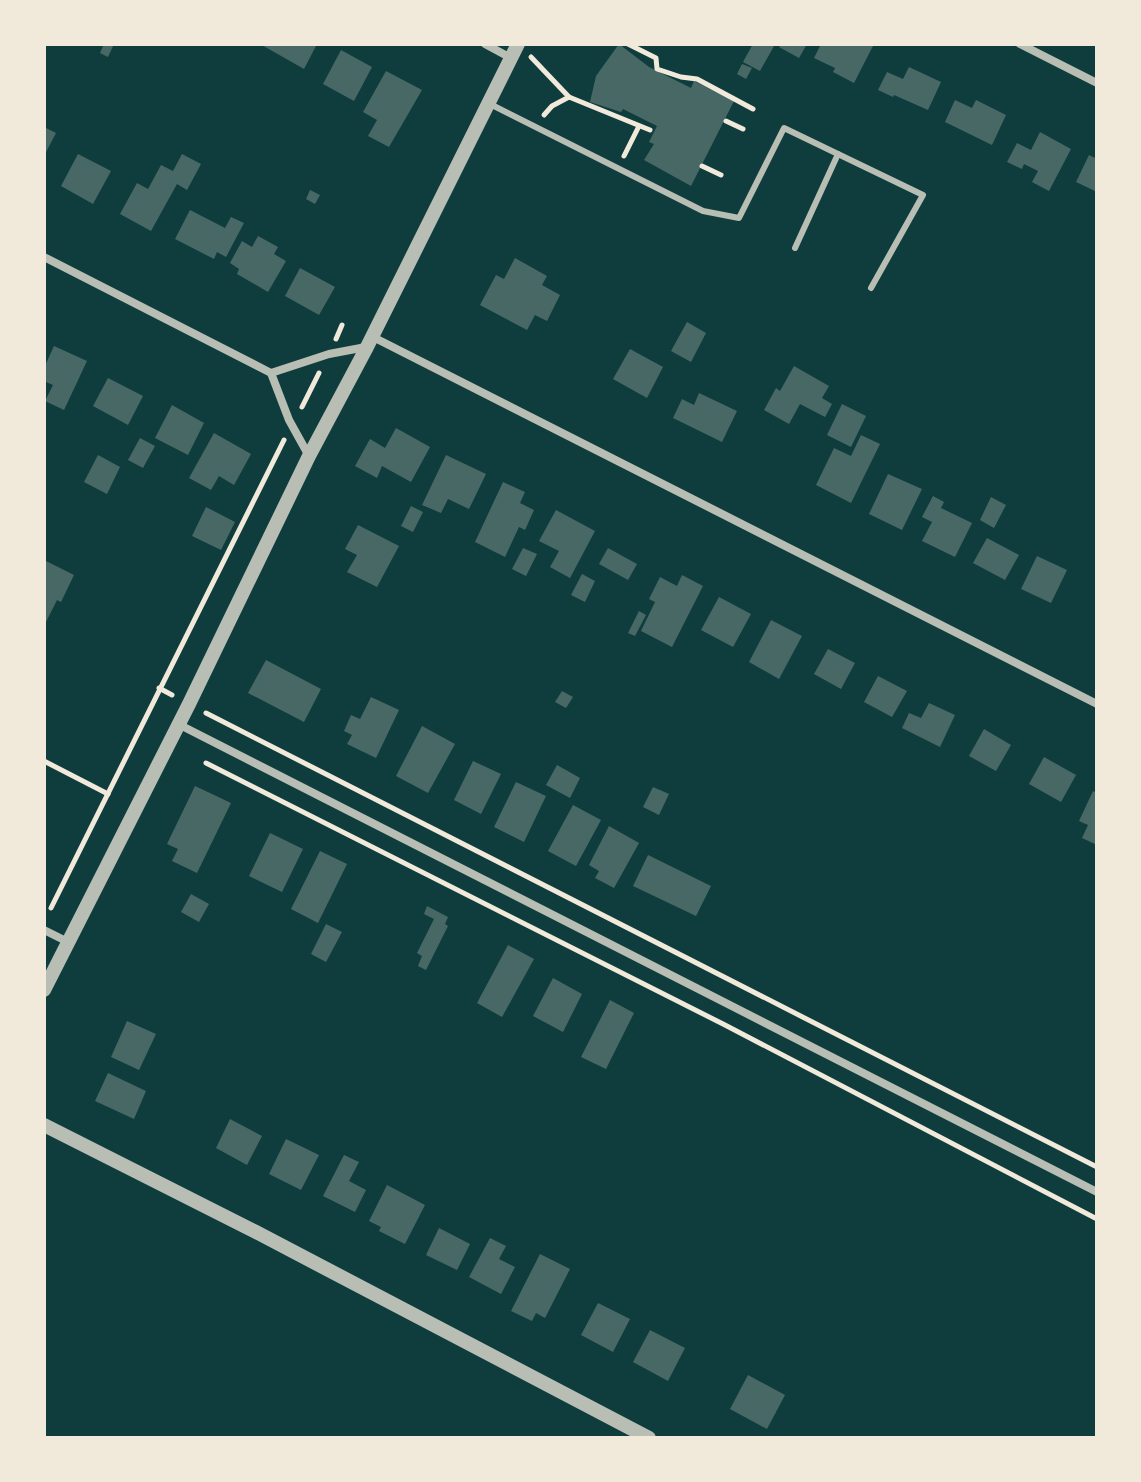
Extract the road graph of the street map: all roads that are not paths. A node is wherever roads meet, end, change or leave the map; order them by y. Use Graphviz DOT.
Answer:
graph roads {
  1 [pos="485,44"];
  2 [pos="1020,44"];
  3 [pos="515,51"];
  4 [pos="1097,83"];
  5 [pos="488,103"];
  6 [pos="838,154"];
  7 [pos="795,248"];
  8 [pos="44,257"];
  9 [pos="871,288"];
  10 [pos="369,342"];
  11 [pos="271,373"];
  12 [pos="309,456"];
  13 [pos="1097,704"];
  14 [pos="178,724"];
  15 [pos="44,930"];
  16 [pos="68,942"];
  17 [pos="44,990"];
  18 [pos="44,1125"];
  19 [pos="1097,1192"];
  20 [pos="649,1438"];
  1 -- 3 [label="street"];
  2 -- 4 [label="street"];
  3 -- 5 [label="street"];
  5 -- 6 [label="lane"];
  5 -- 10 [label="street"];
  6 -- 7 [label="lane"];
  6 -- 9 [label="lane"];
  8 -- 11 [label="street"];
  10 -- 11 [label="street"];
  10 -- 12 [label="street"];
  10 -- 13 [label="street"];
  11 -- 12 [label="street"];
  12 -- 14 [label="street"];
  14 -- 16 [label="street"];
  14 -- 19 [label="street"];
  15 -- 16 [label="street"];
  16 -- 17 [label="street"];
  18 -- 20 [label="street"];
}
